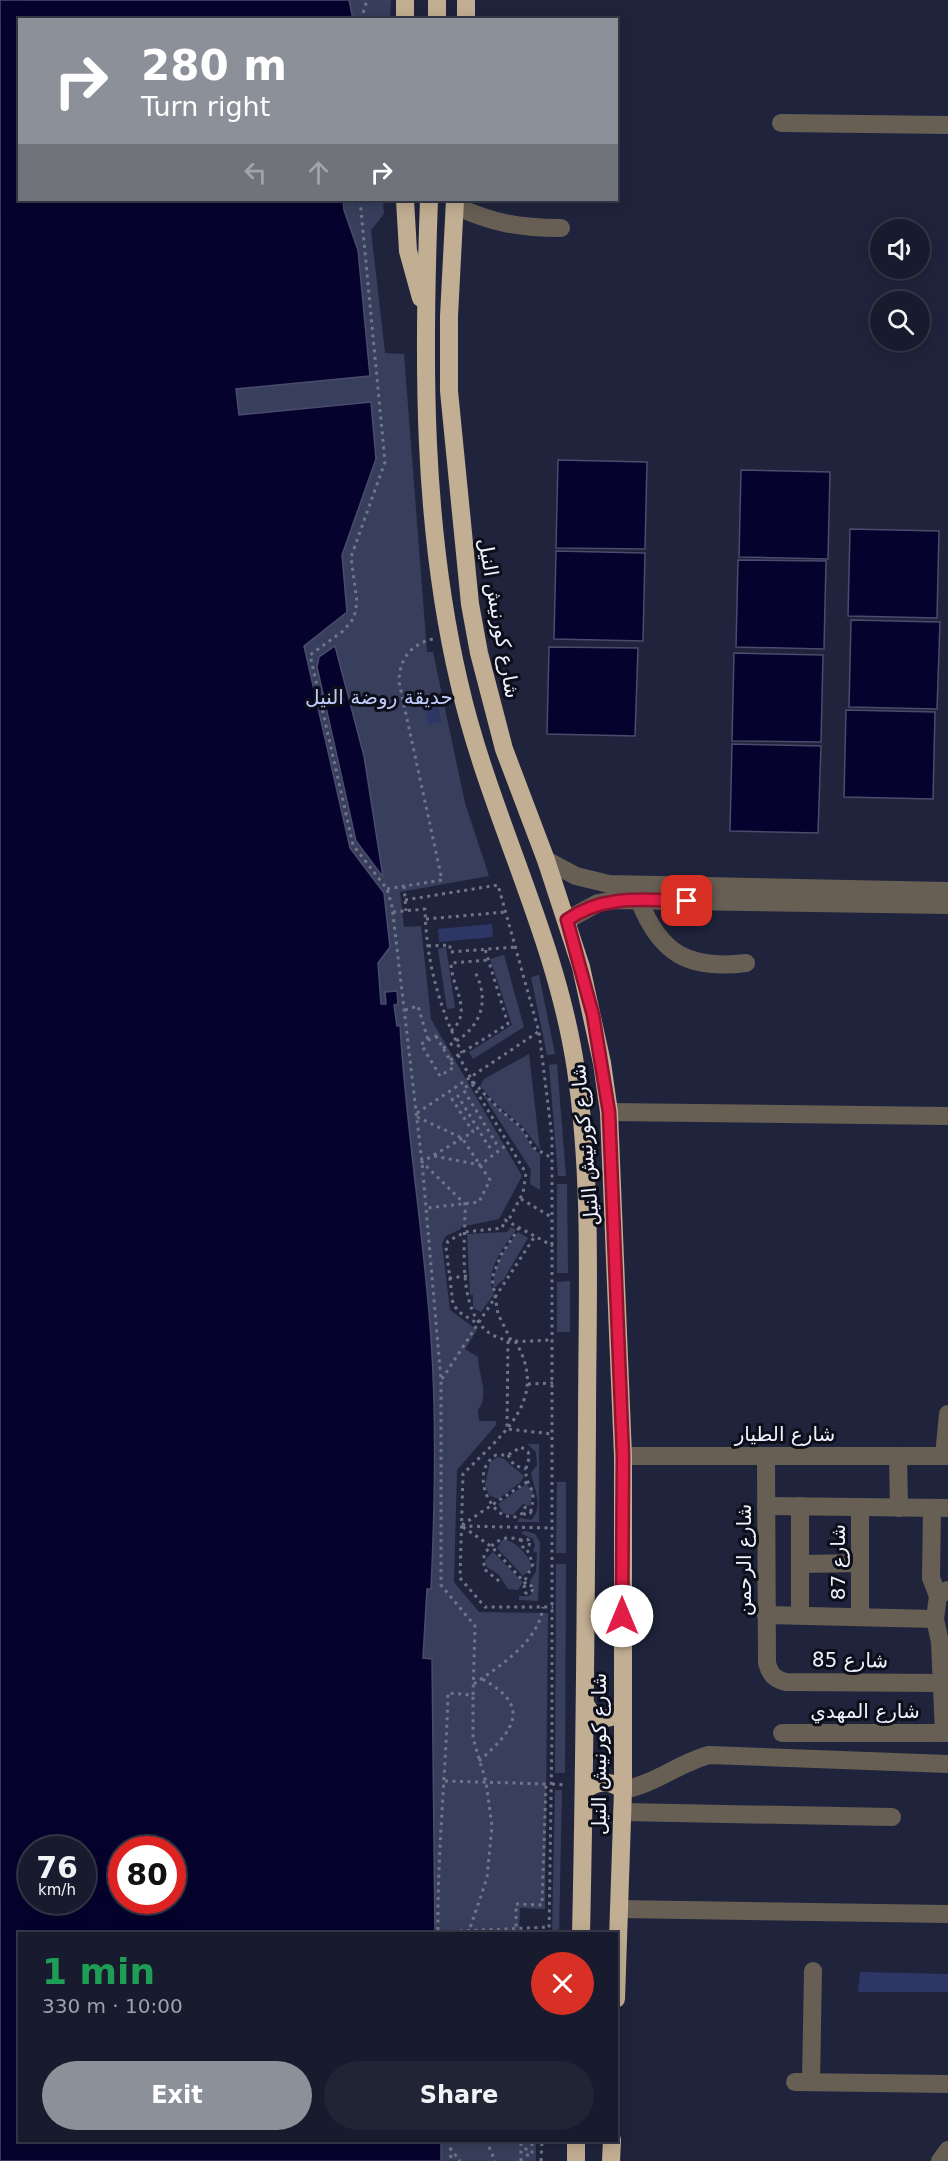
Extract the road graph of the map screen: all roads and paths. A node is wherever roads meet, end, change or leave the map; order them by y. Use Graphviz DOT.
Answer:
graph roads {
  1 [pos="367,0"];
  2 [pos="405,0"];
  3 [pos="437,0"];
  4 [pos="466,0"];
  5 [pos="362,18"];
  6 [pos="405,18"];
  7 [pos="437,18"];
  8 [pos="466,18"];
  9 [pos="781,123"];
  10 [pos="948,126"];
  11 [pos="360,201"];
  12 [pos="405,201"];
  13 [pos="429,201"];
  14 [pos="455,203"];
  15 [pos="561,228"];
  16 [pos="425,308"];
  17 [pos="426,641"];
  18 [pos="546,860"];
  19 [pos="404,886"];
  20 [pos="387,889"];
  21 [pos="948,891"];
  22 [pos="405,900"];
  23 [pos="639,900"];
  24 [pos="948,905"];
  25 [pos="406,911"];
  26 [pos="393,912"];
  27 [pos="506,912"];
  28 [pos="426,919"];
  29 [pos="567,920"];
  30 [pos="428,946"];
  31 [pos="516,947"];
  32 [pos="485,949"];
  33 [pos="489,960"];
  34 [pos="746,963"];
  35 [pos="475,972"];
  36 [pos="405,1010"];
  37 [pos="451,1031"];
  38 [pos="539,1032"];
  39 [pos="428,1040"];
  40 [pos="456,1042"];
  41 [pos="443,1048"];
  42 [pos="462,1053"];
  43 [pos="458,1055"];
  44 [pos="450,1060"];
  45 [pos="470,1077"];
  46 [pos="472,1083"];
  47 [pos="609,1112"];
  48 [pos="417,1115"];
  49 [pos="948,1116"];
  50 [pos="462,1138"];
  51 [pos="509,1143"];
  52 [pos="432,1156"];
  53 [pos="552,1158"];
  54 [pos="422,1162"];
  55 [pos="480,1165"];
  56 [pos="520,1199"];
  57 [pos="465,1204"];
  58 [pos="427,1208"];
  59 [pos="553,1218"];
  60 [pos="508,1222"];
  61 [pos="519,1228"];
  62 [pos="465,1232"];
  63 [pos="535,1236"];
  64 [pos="553,1246"];
  65 [pos="466,1276"];
  66 [pos="450,1278"];
  67 [pos="496,1297"];
  68 [pos="478,1324"];
  69 [pos="553,1340"];
  70 [pos="511,1341"];
  71 [pos="441,1380"];
  72 [pos="553,1383"];
  73 [pos="528,1384"];
  74 [pos="948,1414"];
  75 [pos="507,1429"];
  76 [pos="552,1434"];
  77 [pos="508,1455"];
  78 [pos="623,1456"];
  79 [pos="766,1456"];
  80 [pos="898,1456"];
  81 [pos="946,1456"];
  82 [pos="526,1469"];
  83 [pos="528,1481"];
  84 [pos="493,1505"];
  85 [pos="766,1506"];
  86 [pos="800,1506"];
  87 [pos="860,1507"];
  88 [pos="899,1508"];
  89 [pos="940,1508"];
  90 [pos="462,1526"];
  91 [pos="552,1528"];
  92 [pos="521,1540"];
  93 [pos="492,1547"];
  94 [pos="526,1547"];
  95 [pos="860,1563"];
  96 [pos="800,1564"];
  97 [pos="525,1580"];
  98 [pos="499,1581"];
  99 [pos="527,1585"];
  100 [pos="943,1593"];
  101 [pos="543,1607"];
  102 [pos="553,1607"];
  103 [pos="766,1615"];
  104 [pos="800,1615"];
  105 [pos="860,1617"];
  106 [pos="935,1618"];
  107 [pos="767,1664"];
  108 [pos="482,1678"];
  109 [pos="942,1683"];
  110 [pos="474,1684"];
  111 [pos="473,1695"];
  112 [pos="586,1705"];
  113 [pos="621,1707"];
  114 [pos="782,1733"];
  115 [pos="946,1733"];
  116 [pos="478,1761"];
  117 [pos="948,1764"];
  118 [pos="445,1781"];
  119 [pos="486,1782"];
  120 [pos="623,1790"];
  121 [pos="584,1791"];
  122 [pos="622,1812"];
  123 [pos="892,1816"];
  124 [pos="619,1909"];
  125 [pos="948,1914"];
  126 [pos="549,1928"];
  127 [pos="516,1931"];
  128 [pos="438,1932"];
  129 [pos="470,1932"];
  130 [pos="549,1932"];
  131 [pos="581,1932"];
  132 [pos="618,1939"];
  133 [pos="813,1971"];
  134 [pos="948,2084"];
  135 [pos="450,2142"];
  136 [pos="487,2142"];
  137 [pos="521,2142"];
  138 [pos="526,2142"];
  139 [pos="532,2142"];
  140 [pos="542,2142"];
  141 [pos="576,2142"];
  142 [pos="612,2142"];
  143 [pos="450,2148"];
  144 [pos="948,2150"];
  145 [pos="451,2161"];
  146 [pos="460,2161"];
  147 [pos="495,2161"];
  148 [pos="521,2161"];
  149 [pos="541,2161"];
  150 [pos="576,2161"];
  151 [pos="611,2161"];
  152 [pos="940,2161"];
  1 -- 5 [label="path"];
  2 -- 6 [label="highway"];
  3 -- 7 [label="highway"];
  4 -- 8 [label="highway"];
  9 -- 10 [label="street"];
  11 -- 20 [label="path"];
  12 -- 16 [label="highway"];
  13 -- 16 [label="highway, شارع كورنيش النيل"];
  14 -- 15 [label="street"];
  14 -- 18 [label="highway, شارع كورنيش النيل"];
  16 -- 112 [label="highway, شارع كورنيش النيل"];
  17 -- 19 [label="path"];
  18 -- 21 [label="street"];
  18 -- 29 [label="highway, شارع كورنيش النيل"];
  19 -- 20 [label="path"];
  19 -- 22 [label="path"];
  20 -- 26 [label="path"];
  22 -- 25 [label="path"];
  22 -- 27 [label="path"];
  23 -- 24 [label="street"];
  23 -- 29 [label="street"];
  23 -- 34 [label="street"];
  25 -- 26 [label="path"];
  25 -- 28 [label="path"];
  26 -- 36 [label="path"];
  27 -- 28 [label="path"];
  27 -- 31 [label="path"];
  28 -- 30 [label="path"];
  29 -- 47 [label="highway, شارع كورنيش النيل"];
  30 -- 32 [label="path"];
  30 -- 37 [label="path"];
  31 -- 32 [label="path"];
  31 -- 38 [label="path"];
  32 -- 33 [label="path"];
  33 -- 37 [label="path"];
  33 -- 42 [label="path"];
  35 -- 40 [label="path"];
  36 -- 39 [label="path"];
  36 -- 48 [label="path"];
  37 -- 40 [label="path"];
  38 -- 45 [label="path"];
  38 -- 53 [label="path"];
  39 -- 41 [label="path"];
  39 -- 44 [label="path"];
  40 -- 41 [label="path"];
  40 -- 42 [label="path"];
  41 -- 44 [label="path"];
  42 -- 43 [label="path"];
  43 -- 44 [label="path"];
  43 -- 45 [label="path"];
  45 -- 46 [label="path"];
  45 -- 48 [label="path"];
  46 -- 50 [label="path"];
  46 -- 51 [label="path"];
  46 -- 53 [label="path"];
  47 -- 49 [label="street"];
  47 -- 78 [label="highway, شارع كورنيش النيل"];
  48 -- 50 [label="path"];
  48 -- 54 [label="path"];
  50 -- 52 [label="path"];
  50 -- 55 [label="path"];
  51 -- 55 [label="path"];
  51 -- 56 [label="path"];
  52 -- 54 [label="path"];
  52 -- 55 [label="path"];
  53 -- 59 [label="path"];
  54 -- 57 [label="path"];
  54 -- 58 [label="path"];
  55 -- 57 [label="path"];
  56 -- 59 [label="path"];
  56 -- 60 [label="path"];
  57 -- 58 [label="path"];
  57 -- 62 [label="path"];
  58 -- 71 [label="path"];
  59 -- 64 [label="path"];
  60 -- 61 [label="path"];
  60 -- 62 [label="path"];
  61 -- 63 [label="path"];
  61 -- 67 [label="path"];
  62 -- 65 [label="path"];
  62 -- 66 [label="path"];
  63 -- 64 [label="path"];
  63 -- 67 [label="path"];
  64 -- 69 [label="path"];
  65 -- 66 [label="path"];
  65 -- 68 [label="path"];
  66 -- 68 [label="path"];
  67 -- 68 [label="path"];
  67 -- 70 [label="path"];
  68 -- 70 [label="path"];
  68 -- 71 [label="path"];
  69 -- 70 [label="path"];
  69 -- 72 [label="path"];
  70 -- 73 [label="path"];
  70 -- 75 [label="path"];
  71 -- 110 [label="path"];
  72 -- 73 [label="path"];
  72 -- 76 [label="path"];
  73 -- 75 [label="path"];
  74 -- 81 [label="street"];
  75 -- 76 [label="path"];
  75 -- 90 [label="path"];
  76 -- 91 [label="path"];
  77 -- 82 [label="path"];
  77 -- 82 [label="path"];
  77 -- 84 [label="path"];
  78 -- 79 [label="street, شارع الطيار"];
  78 -- 113 [label="highway, شارع كورنيش النيل"];
  79 -- 80 [label="street, شارع الطيار"];
  79 -- 85 [label="street, شارع الرحمن"];
  80 -- 81 [label="street, شارع الطيار"];
  80 -- 88 [label="street"];
  82 -- 83 [label="path"];
  83 -- 84 [label="path"];
  83 -- 84 [label="path"];
  84 -- 90 [label="path"];
  85 -- 86 [label="street"];
  85 -- 103 [label="street, شارع الرحمن"];
  86 -- 87 [label="street"];
  86 -- 96 [label="street"];
  87 -- 88 [label="street"];
  87 -- 95 [label="street, شارع 87"];
  88 -- 89 [label="street"];
  89 -- 100 [label="street"];
  90 -- 91 [label="path"];
  90 -- 93 [label="path"];
  90 -- 101 [label="path"];
  91 -- 102 [label="path"];
  92 -- 93 [label="path"];
  92 -- 94 [label="path"];
  92 -- 94 [label="path"];
  93 -- 97 [label="path"];
  93 -- 98 [label="path"];
  94 -- 97 [label="path"];
  95 -- 96 [label="street"];
  95 -- 105 [label="street, شارع 87"];
  96 -- 104 [label="street"];
  97 -- 99 [label="path"];
  100 -- 106 [label="street"];
  101 -- 102 [label="path"];
  101 -- 108 [label="path"];
  102 -- 126 [label="path"];
  103 -- 104 [label="street"];
  103 -- 107 [label="street, شارع الرحمن"];
  104 -- 105 [label="street"];
  105 -- 106 [label="street"];
  106 -- 109 [label="street"];
  107 -- 109 [label="street, شارع 85"];
  108 -- 110 [label="path"];
  108 -- 116 [label="path"];
  109 -- 115 [label="street"];
  110 -- 111 [label="path"];
  111 -- 116 [label="path"];
  111 -- 118 [label="path"];
  112 -- 113 [label="highway"];
  112 -- 121 [label="highway, شارع كورنيش النيل"];
  113 -- 120 [label="highway, شارع كورنيش النيل"];
  114 -- 115 [label="street, شارع المهدي"];
  116 -- 119 [label="path"];
  117 -- 120 [label="street"];
  118 -- 119 [label="path"];
  118 -- 128 [label="path"];
  119 -- 127 [label="path"];
  119 -- 129 [label="path"];
  120 -- 121 [label="highway"];
  120 -- 122 [label="highway, شارع كورنيش النيل"];
  121 -- 131 [label="highway, شارع كورنيش النيل"];
  122 -- 123 [label="street"];
  122 -- 124 [label="highway, شارع كورنيش النيل"];
  124 -- 125 [label="street"];
  124 -- 132 [label="highway, شارع كورنيش النيل"];
  126 -- 127 [label="path"];
  126 -- 130 [label="path"];
  127 -- 129 [label="path"];
  133 -- 134 [label="street"];
  135 -- 143 [label="path"];
  136 -- 147 [label="path"];
  137 -- 148 [label="path"];
  138 -- 139 [label="path"];
  140 -- 149 [label="path"];
  141 -- 150 [label="highway"];
  142 -- 151 [label="highway"];
  143 -- 145 [label="path"];
  143 -- 146 [label="path"];
  144 -- 152 [label="street"];
}
